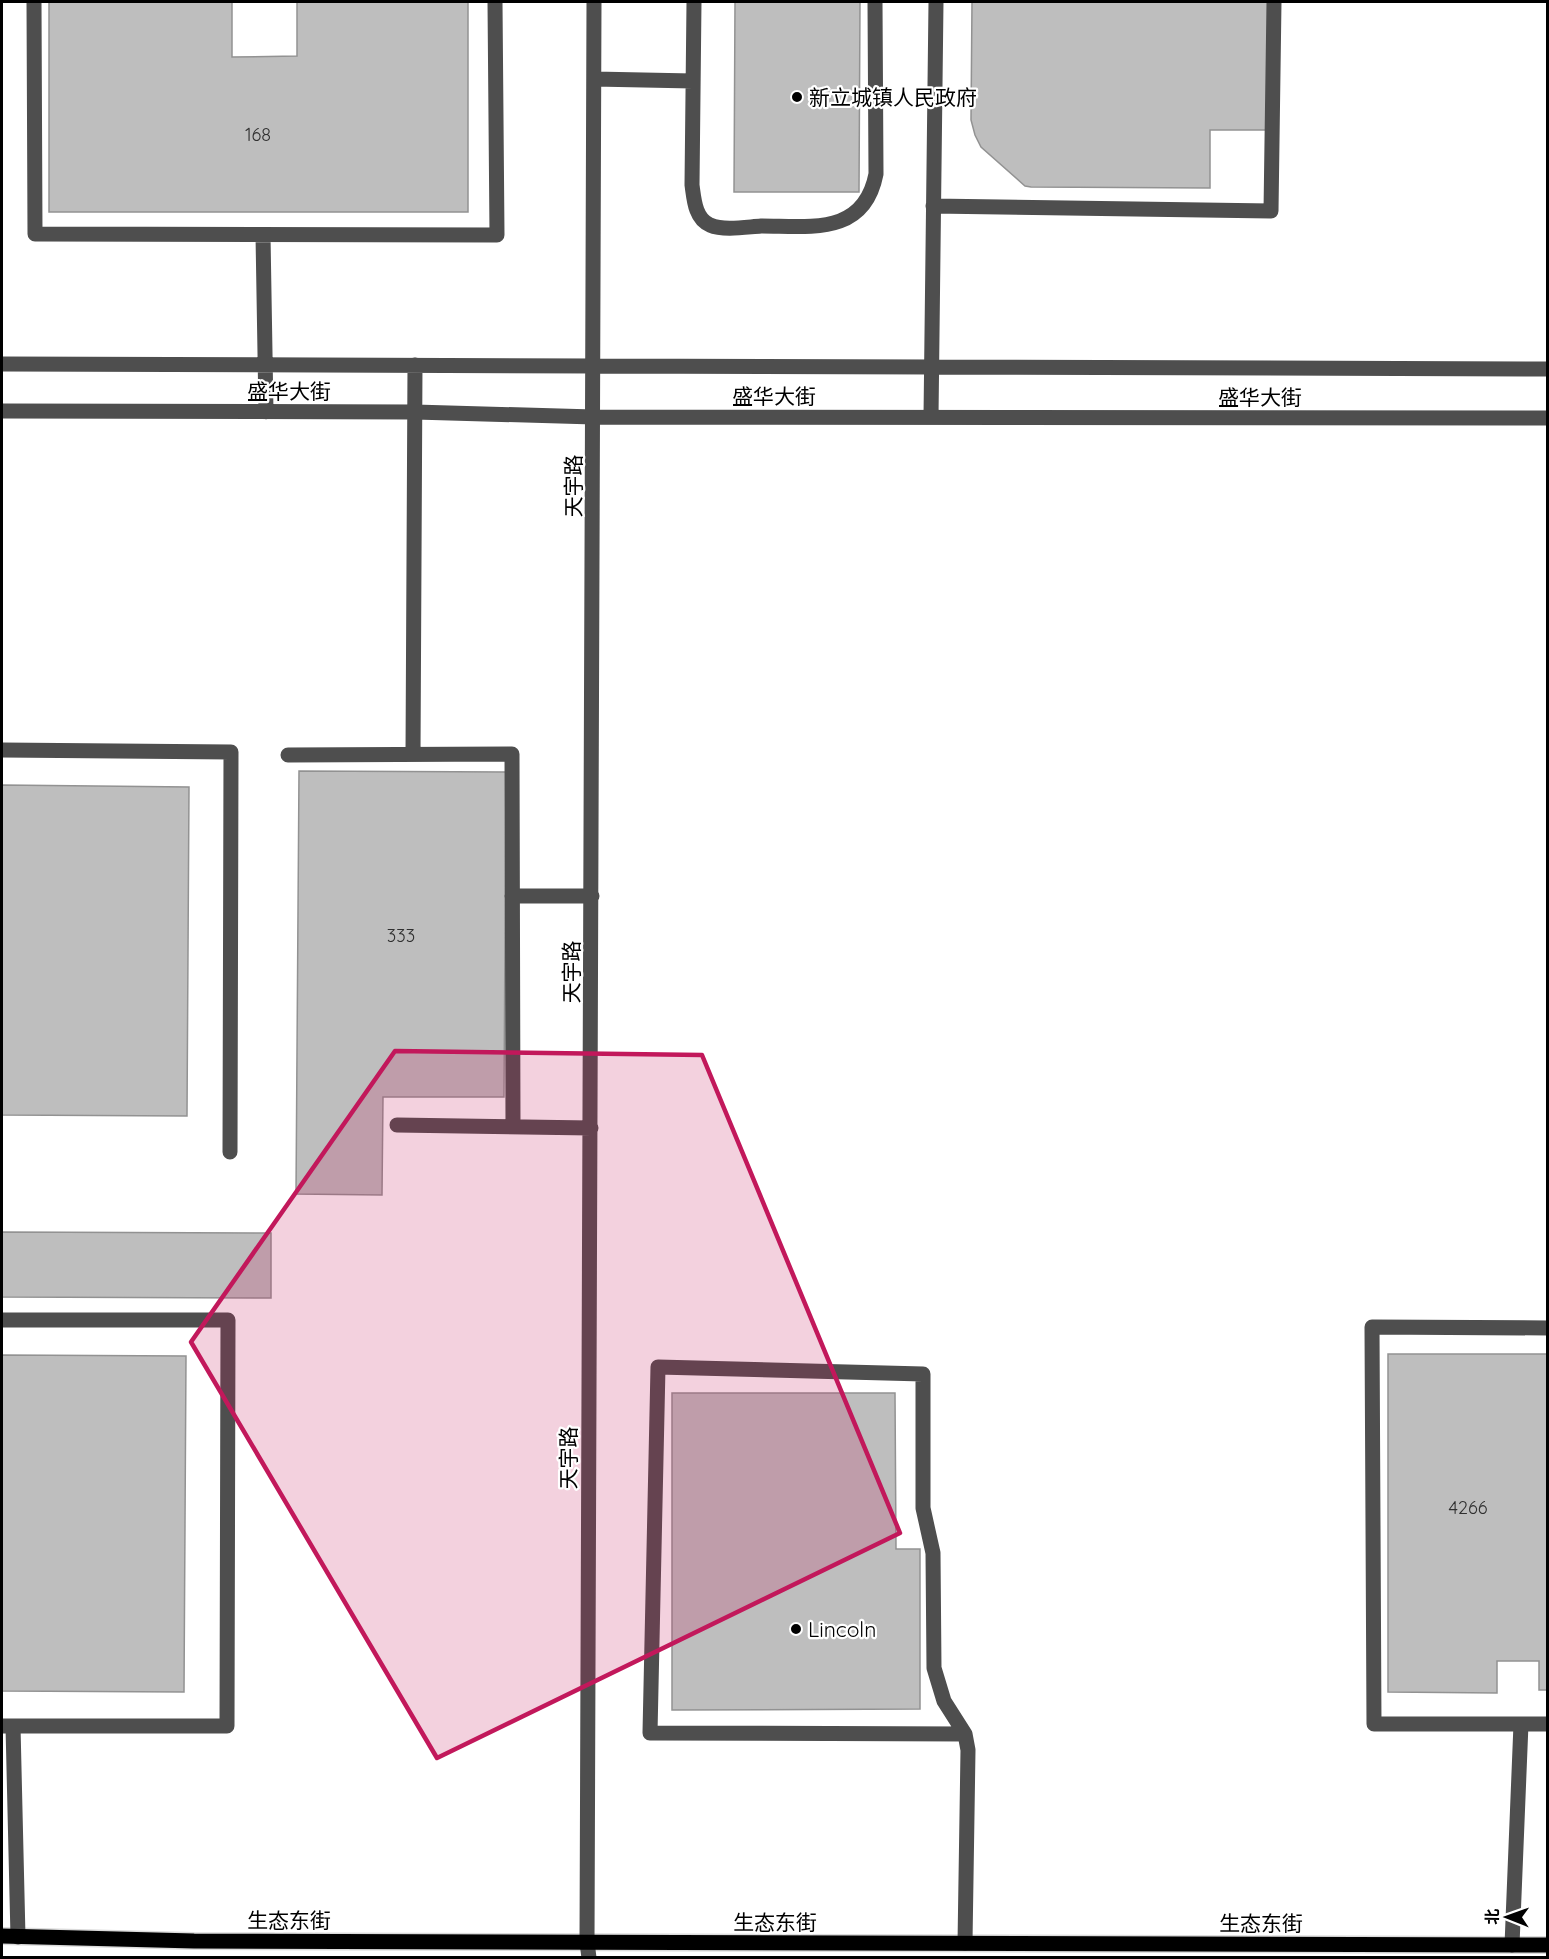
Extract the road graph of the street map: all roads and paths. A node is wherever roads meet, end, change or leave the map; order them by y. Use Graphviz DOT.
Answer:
graph roads {
  1 [pos="34,2"];
  2 [pos="495,2"];
  3 [pos="594,2"];
  4 [pos="694,2"];
  5 [pos="875,2"];
  6 [pos="936,2"];
  7 [pos="1274,2"];
  8 [pos="594,79"];
  9 [pos="693,81"];
  10 [pos="933,206"];
  11 [pos="263,235"];
  12 [pos="2,364"];
  13 [pos="415,364"];
  14 [pos="265,365"];
  15 [pos="594,366"];
  16 [pos="932,367"];
  17 [pos="1548,369"];
  18 [pos="2,411"];
  19 [pos="266,412"];
  20 [pos="415,412"];
  21 [pos="594,417"];
  22 [pos="931,417"];
  23 [pos="1548,418"];
  24 [pos="2,750"];
  25 [pos="413,754"];
  26 [pos="288,755"];
  27 [pos="512,896"];
  28 [pos="592,896"];
  29 [pos="397,1125"];
  30 [pos="513,1127"];
  31 [pos="591,1128"];
  32 [pos="230,1152"];
  33 [pos="2,1320"];
  34 [pos="1548,1328"];
  35 [pos="1521,1724"];
  36 [pos="1548,1724"];
  37 [pos="7,1726"];
  38 [pos="965,1734"];
  39 [pos="2,1936"];
  40 [pos="18,1936"];
  41 [pos="965,1943"];
  42 [pos="1512,1945"];
  43 [pos="1548,1945"];
  44 [pos="588,1950"];
  45 [pos="582,1958"];
  1 -- 11 [label="street"];
  2 -- 11 [label="street"];
  3 -- 8 [label="street, 天宇路"];
  4 -- 9 [label="street"];
  5 -- 9 [label="street"];
  6 -- 10 [label="street"];
  7 -- 10 [label="street"];
  8 -- 9 [label="street"];
  8 -- 15 [label="street, 天宇路"];
  10 -- 16 [label="street"];
  11 -- 14 [label="street"];
  12 -- 14 [label="street, 盛华大街"];
  13 -- 14 [label="street, 盛华大街"];
  13 -- 15 [label="street, 盛华大街"];
  13 -- 20 [label="street"];
  14 -- 19 [label="street"];
  15 -- 16 [label="street, 盛华大街"];
  15 -- 21 [label="street, 天宇路"];
  16 -- 17 [label="street, 盛华大街"];
  16 -- 22 [label="street"];
  18 -- 19 [label="street, 盛华大街"];
  19 -- 20 [label="street, 盛华大街"];
  20 -- 21 [label="street, 盛华大街"];
  20 -- 25 [label="street"];
  21 -- 22 [label="street, 盛华大街"];
  21 -- 28 [label="street, 天宇路"];
  22 -- 23 [label="street, 盛华大街"];
  24 -- 32 [label="street"];
  25 -- 26 [label="street"];
  25 -- 27 [label="street"];
  27 -- 28 [label="street"];
  27 -- 30 [label="street"];
  28 -- 31 [label="street, 天宇路"];
  29 -- 30 [label="street"];
  30 -- 31 [label="street"];
  31 -- 44 [label="street, 天宇路"];
  33 -- 37 [label="street"];
  34 -- 35 [label="street"];
  35 -- 36 [label="street"];
  35 -- 42 [label="street"];
  37 -- 40 [label="street"];
  38 -- 38 [label="street"];
  38 -- 41 [label="street"];
  39 -- 40 [label="main road, 生态东街"];
  40 -- 44 [label="main road, 生态东街"];
  41 -- 42 [label="main road, 生态东街"];
  41 -- 44 [label="main road, 生态东街"];
  42 -- 43 [label="main road, 生态东街"];
  44 -- 45 [label="street, 天宇路"];
}
